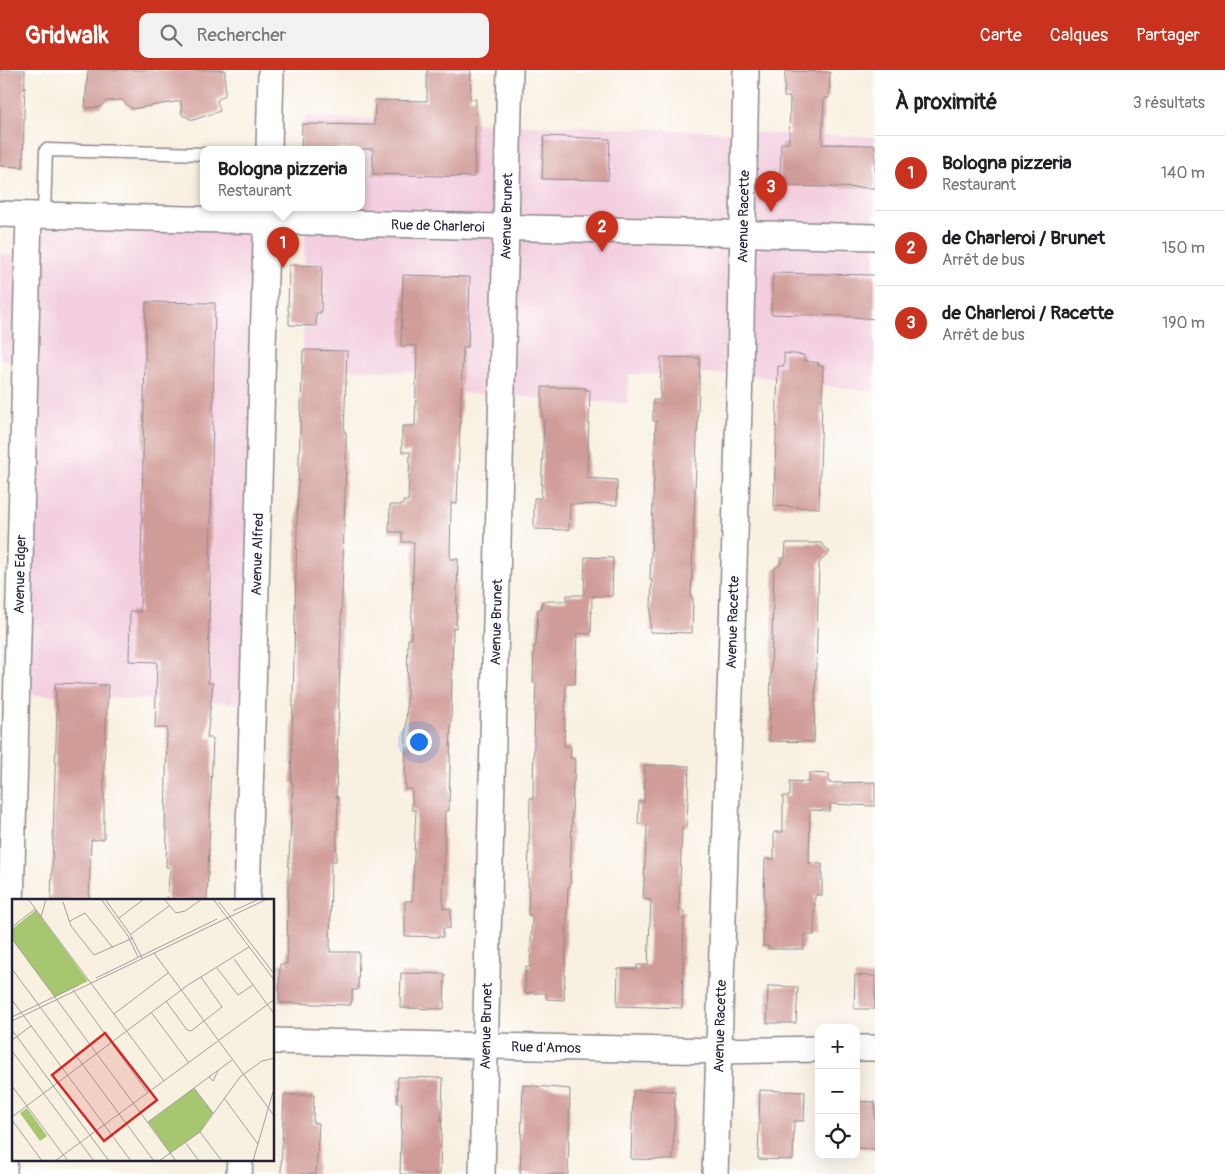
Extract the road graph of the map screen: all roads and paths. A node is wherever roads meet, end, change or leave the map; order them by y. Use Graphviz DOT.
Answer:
graph roads {
  1 [pos="271,70"];
  2 [pos="510,70"];
  3 [pos="746,70"];
  4 [pos="269,146"];
  5 [pos="200,154"];
  6 [pos="0,214"];
  7 [pos="267,214"];
  8 [pos="37,215"];
  9 [pos="506,228"];
  10 [pos="742,233"];
  11 [pos="875,237"];
  12 [pos="247,899"];
  13 [pos="7,1034"];
  14 [pos="275,1041"];
  15 [pos="486,1047"];
  16 [pos="860,1048"];
  17 [pos="875,1048"];
  18 [pos="815,1049"];
  19 [pos="718,1051"];
  20 [pos="4,1174"];
  21 [pos="482,1174"];
  22 [pos="715,1174"];
  1 -- 4 [label="street"];
  2 -- 9 [label="street, Avenue Brunet"];
  3 -- 10 [label="street, Avenue Racette"];
  5 -- 8 [label="lane"];
  6 -- 8 [label="street, Rue de Charleroi"];
  7 -- 8 [label="street, Rue de Charleroi"];
  7 -- 9 [label="street, Rue de Charleroi"];
  7 -- 12 [label="street, Avenue Alfred"];
  8 -- 13 [label="street, Avenue Edger"];
  9 -- 10 [label="street, Rue de Charleroi"];
  9 -- 15 [label="street, Avenue Brunet"];
  10 -- 11 [label="street, Rue de Charleroi"];
  10 -- 19 [label="street, Avenue Racette"];
  13 -- 20 [label="street, Avenue Edger"];
  14 -- 15 [label="street, Rue d'Amos"];
  15 -- 19 [label="street, Rue d'Amos"];
  15 -- 21 [label="street, Avenue Brunet"];
  16 -- 17 [label="street"];
  18 -- 19 [label="street, Rue d'Amos"];
  19 -- 22 [label="street, Avenue Racette"];
}
